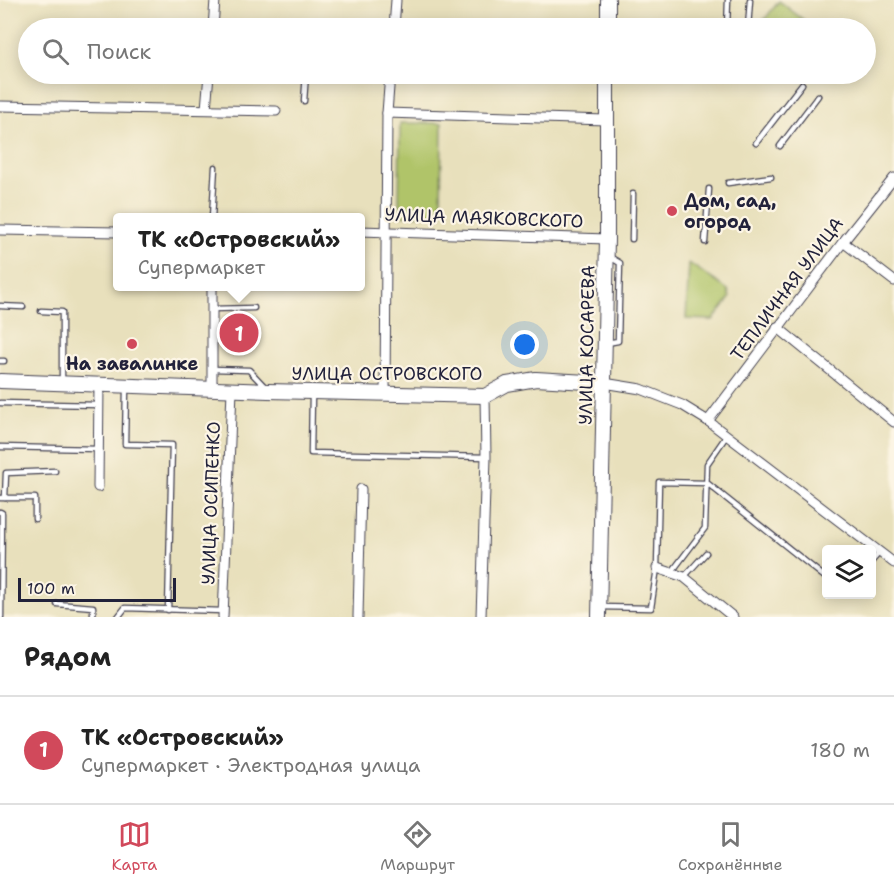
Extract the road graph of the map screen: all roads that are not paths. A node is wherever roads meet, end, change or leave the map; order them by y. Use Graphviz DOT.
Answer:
graph roads {
  1 [pos="215,0"];
  2 [pos="396,0"];
  3 [pos="608,0"];
  4 [pos="728,0"];
  5 [pos="750,0"];
  6 [pos="214,18"];
  7 [pos="395,18"];
  8 [pos="608,18"];
  9 [pos="727,18"];
  10 [pos="749,18"];
  11 [pos="208,84"];
  12 [pos="305,84"];
  13 [pos="389,84"];
  14 [pos="607,84"];
  15 [pos="802,84"];
  16 [pos="818,96"];
  17 [pos="304,101"];
  18 [pos="0,106"];
  19 [pos="206,109"];
  20 [pos="276,111"];
  21 [pos="387,113"];
  22 [pos="606,120"];
  23 [pos="756,143"];
  24 [pos="780,146"];
  25 [pos="215,166"];
  26 [pos="771,177"];
  27 [pos="894,178"];
  28 [pos="728,183"];
  29 [pos="709,189"];
  30 [pos="633,194"];
  31 [pos="212,213"];
  32 [pos="0,230"];
  33 [pos="385,230"];
  34 [pos="365,231"];
  35 [pos="113,232"];
  36 [pos="607,239"];
  37 [pos="632,239"];
  38 [pos="705,242"];
  39 [pos="843,242"];
  40 [pos="894,281"];
  41 [pos="212,291"];
  42 [pos="0,306"];
  43 [pos="23,307"];
  44 [pos="254,308"];
  45 [pos="212,309"];
  46 [pos="41,311"];
  47 [pos="777,327"];
  48 [pos="212,369"];
  49 [pos="0,381"];
  50 [pos="62,383"];
  51 [pos="604,383"];
  52 [pos="99,384"];
  53 [pos="126,385"];
  54 [pos="212,389"];
  55 [pos="231,390"];
  56 [pos="268,391"];
  57 [pos="312,392"];
  58 [pos="385,394"];
  59 [pos="485,396"];
  60 [pos="0,403"];
  61 [pos="99,405"];
  62 [pos="708,421"];
  63 [pos="894,422"];
  64 [pos="727,435"];
  65 [pos="0,447"];
  66 [pos="98,449"];
  67 [pos="486,457"];
  68 [pos="55,471"];
  69 [pos="708,483"];
  70 [pos="98,487"];
  71 [pos="361,489"];
  72 [pos="2,498"];
  73 [pos="0,512"];
  74 [pos="35,519"];
  75 [pos="880,552"];
  76 [pos="706,553"];
  77 [pos="876,556"];
  78 [pos="893,559"];
  79 [pos="657,568"];
  80 [pos="671,573"];
  81 [pos="822,575"];
  82 [pos="684,577"];
  83 [pos="57,604"];
  84 [pos="651,608"];
  85 [pos="168,610"];
  86 [pos="599,612"];
  87 [pos="223,614"];
  88 [pos="1,617"];
  89 [pos="93,617"];
  90 [pos="118,617"];
  91 [pos="358,617"];
  92 [pos="481,617"];
  93 [pos="650,617"];
  94 [pos="733,617"];
  1 -- 6 [label="street"];
  2 -- 7 [label="street"];
  3 -- 8 [label="street"];
  4 -- 9 [label="lane"];
  5 -- 10 [label="lane"];
  11 -- 19 [label="street"];
  12 -- 17 [label="lane"];
  13 -- 21 [label="street"];
  14 -- 22 [label="street, УЛИЦА КОСАРЕВА"];
  15 -- 23 [label="lane"];
  16 -- 24 [label="lane"];
  18 -- 19 [label="street"];
  19 -- 20 [label="street"];
  21 -- 22 [label="street"];
  21 -- 33 [label="street"];
  22 -- 36 [label="street, УЛИЦА КОСАРЕВА"];
  25 -- 31 [label="lane"];
  26 -- 28 [label="lane"];
  27 -- 39 [label="street, ТЕПЛИЧНАЯ УЛИЦА"];
  29 -- 38 [label="lane"];
  30 -- 37 [label="lane"];
  32 -- 35 [label="street"];
  33 -- 34 [label="street, УЛИЦА МАЯКОВСКОГО"];
  33 -- 36 [label="street, УЛИЦА МАЯКОВСКОГО"];
  33 -- 58 [label="street"];
  36 -- 51 [label="street, УЛИЦА КОСАРЕВА"];
  39 -- 40 [label="street"];
  39 -- 47 [label="street, ТЕПЛИЧНАЯ УЛИЦА"];
  41 -- 45 [label="street"];
  42 -- 43 [label="lane"];
  44 -- 45 [label="lane"];
  45 -- 48 [label="street"];
  46 -- 50 [label="lane"];
  47 -- 62 [label="street, ТЕПЛИЧНАЯ УЛИЦА"];
  47 -- 63 [label="street"];
  48 -- 54 [label="street"];
  48 -- 56 [label="lane"];
  49 -- 50 [label="street, УЛИЦА ОСТРОВСКОГО"];
  50 -- 52 [label="street, УЛИЦА ОСТРОВСКОГО"];
  51 -- 59 [label="street, УЛИЦА ОСТРОВСКОГО"];
  51 -- 62 [label="street, УЛИЦА ОСТРОВСКОГО"];
  51 -- 86 [label="street, УЛИЦА КОСАРЕВА"];
  52 -- 53 [label="street, УЛИЦА ОСТРОВСКОГО"];
  52 -- 61 [label="street"];
  53 -- 54 [label="street, УЛИЦА ОСТРОВСКОГО"];
  53 -- 85 [label="lane"];
  54 -- 55 [label="street, УЛИЦА ОСТРОВСКОГО"];
  55 -- 56 [label="street, УЛИЦА ОСТРОВСКОГО"];
  55 -- 87 [label="street, УЛИЦА ОСИПЕНКО"];
  56 -- 57 [label="street, УЛИЦА ОСТРОВСКОГО"];
  57 -- 58 [label="street, УЛИЦА ОСТРОВСКОГО"];
  57 -- 67 [label="lane"];
  58 -- 59 [label="street, УЛИЦА ОСТРОВСКОГО"];
  59 -- 67 [label="street"];
  60 -- 61 [label="lane"];
  61 -- 66 [label="street"];
  62 -- 64 [label="street, УЛИЦА ОСТРОВСКОГО"];
  64 -- 69 [label="lane"];
  64 -- 75 [label="street, УЛИЦА ОСТРОВСКОГО"];
  65 -- 66 [label="lane"];
  66 -- 70 [label="street"];
  67 -- 92 [label="street"];
  68 -- 72 [label="lane"];
  69 -- 79 [label="lane"];
  69 -- 80 [label="lane"];
  69 -- 81 [label="lane"];
  71 -- 91 [label="street"];
  72 -- 74 [label="lane"];
  73 -- 88 [label="lane"];
  75 -- 77 [label="lane"];
  75 -- 78 [label="street, УЛИЦА ОСТРОВСКОГО"];
  76 -- 82 [label="lane"];
  79 -- 80 [label="street"];
  79 -- 84 [label="lane"];
  80 -- 82 [label="street"];
  82 -- 94 [label="street"];
  83 -- 89 [label="lane"];
  84 -- 86 [label="lane"];
  84 -- 93 [label="lane"];
  85 -- 87 [label="lane"];
  85 -- 90 [label="lane"];
}
